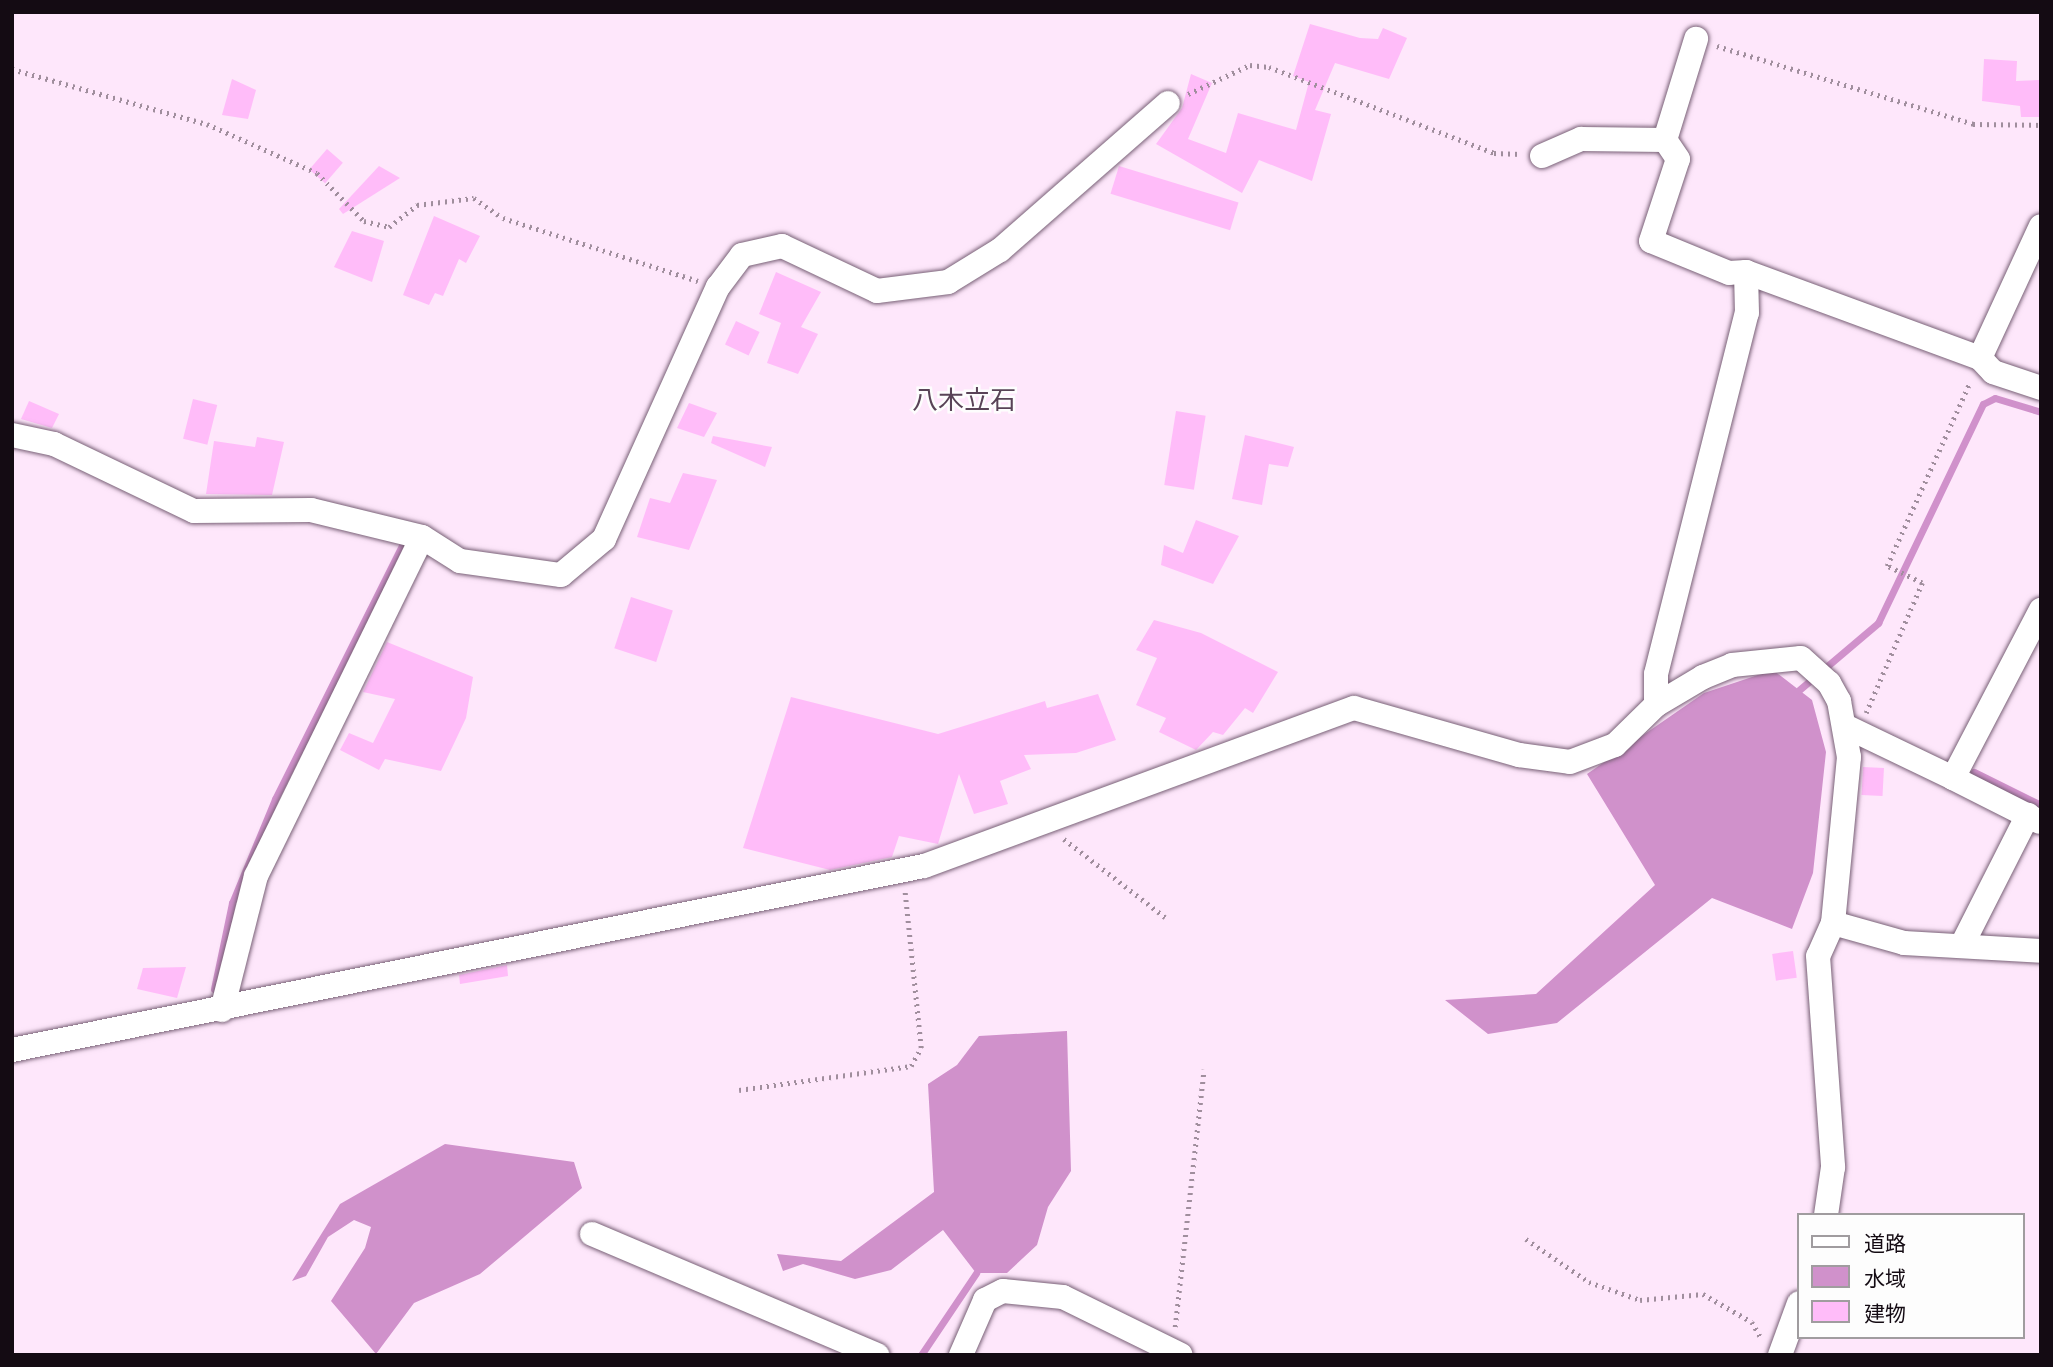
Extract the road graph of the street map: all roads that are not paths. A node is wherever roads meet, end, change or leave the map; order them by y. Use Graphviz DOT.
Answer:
graph roads {
  1 [pos="1696,40"];
  2 [pos="1168,103"];
  3 [pos="1665,139"];
  4 [pos="1542,156"];
  5 [pos="2041,226"];
  6 [pos="1745,272"];
  7 [pos="1980,358"];
  8 [pos="2041,388"];
  9 [pos="12,435"];
  10 [pos="422,537"];
  11 [pos="2041,610"];
  12 [pos="1656,705"];
  13 [pos="1852,728"];
  14 [pos="1953,778"];
  15 [pos="2034,819"];
  16 [pos="1833,923"];
  17 [pos="1962,945"];
  18 [pos="2041,951"];
  19 [pos="222,1010"];
  20 [pos="12,1050"];
  21 [pos="1826,1213"];
  22 [pos="592,1234"];
  23 [pos="1798,1305"];
  24 [pos="1772,1349"];
  25 [pos="1177,1352"];
  26 [pos="877,1355"];
  27 [pos="961,1355"];
  1 -- 3 [label="street"];
  2 -- 10 [label="street"];
  3 -- 4 [label="street"];
  3 -- 6 [label="street"];
  5 -- 7 [label="street"];
  6 -- 7 [label="street"];
  6 -- 12 [label="street"];
  7 -- 8 [label="street"];
  9 -- 10 [label="street"];
  10 -- 19 [label="street"];
  11 -- 14 [label="street"];
  12 -- 13 [label="street"];
  12 -- 19 [label="street"];
  13 -- 14 [label="street"];
  13 -- 16 [label="street"];
  14 -- 15 [label="street"];
  15 -- 17 [label="street"];
  16 -- 17 [label="street"];
  16 -- 21 [label="street"];
  17 -- 18 [label="street"];
  19 -- 20 [label="street"];
  22 -- 26 [label="street"];
  23 -- 24 [label="street"];
  25 -- 27 [label="street"];
}
